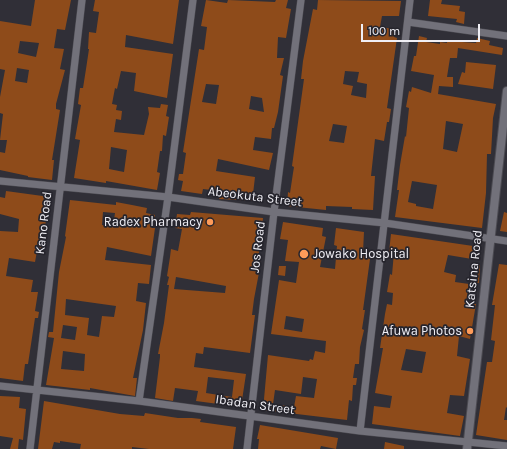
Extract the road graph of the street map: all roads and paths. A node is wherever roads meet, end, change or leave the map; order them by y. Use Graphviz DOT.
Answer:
graph roads {
  1 [pos="82,0"];
  2 [pos="193,0"];
  3 [pos="301,0"];
  4 [pos="410,0"];
  5 [pos="408,22"];
  6 [pos="507,36"];
  7 [pos="507,91"];
  8 [pos="0,181"];
  9 [pos="61,187"];
  10 [pos="168,197"];
  11 [pos="274,212"];
  12 [pos="385,223"];
  13 [pos="490,239"];
  14 [pos="507,240"];
  15 [pos="0,386"];
  16 [pos="37,390"];
  17 [pos="139,401"];
  18 [pos="250,416"];
  19 [pos="360,431"];
  20 [pos="467,446"];
  21 [pos="507,446"];
  22 [pos="30,449"];
  23 [pos="247,449"];
  1 -- 9 [label="street, Kano Road"];
  2 -- 10 [label="street"];
  3 -- 11 [label="street, Jos Road"];
  4 -- 5 [label="street"];
  5 -- 6 [label="street"];
  5 -- 12 [label="street"];
  7 -- 13 [label="street, Katsina Road"];
  8 -- 9 [label="street, Abeokuta Street"];
  9 -- 10 [label="street, Abeokuta Street"];
  9 -- 16 [label="street, Kano Road"];
  10 -- 11 [label="street, Abeokuta Street"];
  10 -- 17 [label="street"];
  11 -- 12 [label="street, Abeokuta Street"];
  11 -- 18 [label="street, Jos Road"];
  12 -- 13 [label="street, Abeokuta Street"];
  12 -- 19 [label="street"];
  13 -- 14 [label="street, Abeokuta Street"];
  13 -- 20 [label="street, Katsina Road"];
  15 -- 16 [label="street, Ibadan Street"];
  16 -- 17 [label="street, Ibadan Street"];
  16 -- 22 [label="street, Kano Road"];
  17 -- 18 [label="street, Ibadan Street"];
  18 -- 19 [label="street, Ibadan Street"];
  18 -- 23 [label="street, Jos Road"];
  19 -- 20 [label="street, Ibadan Street"];
  20 -- 21 [label="street, Ibadan Street"];
}
